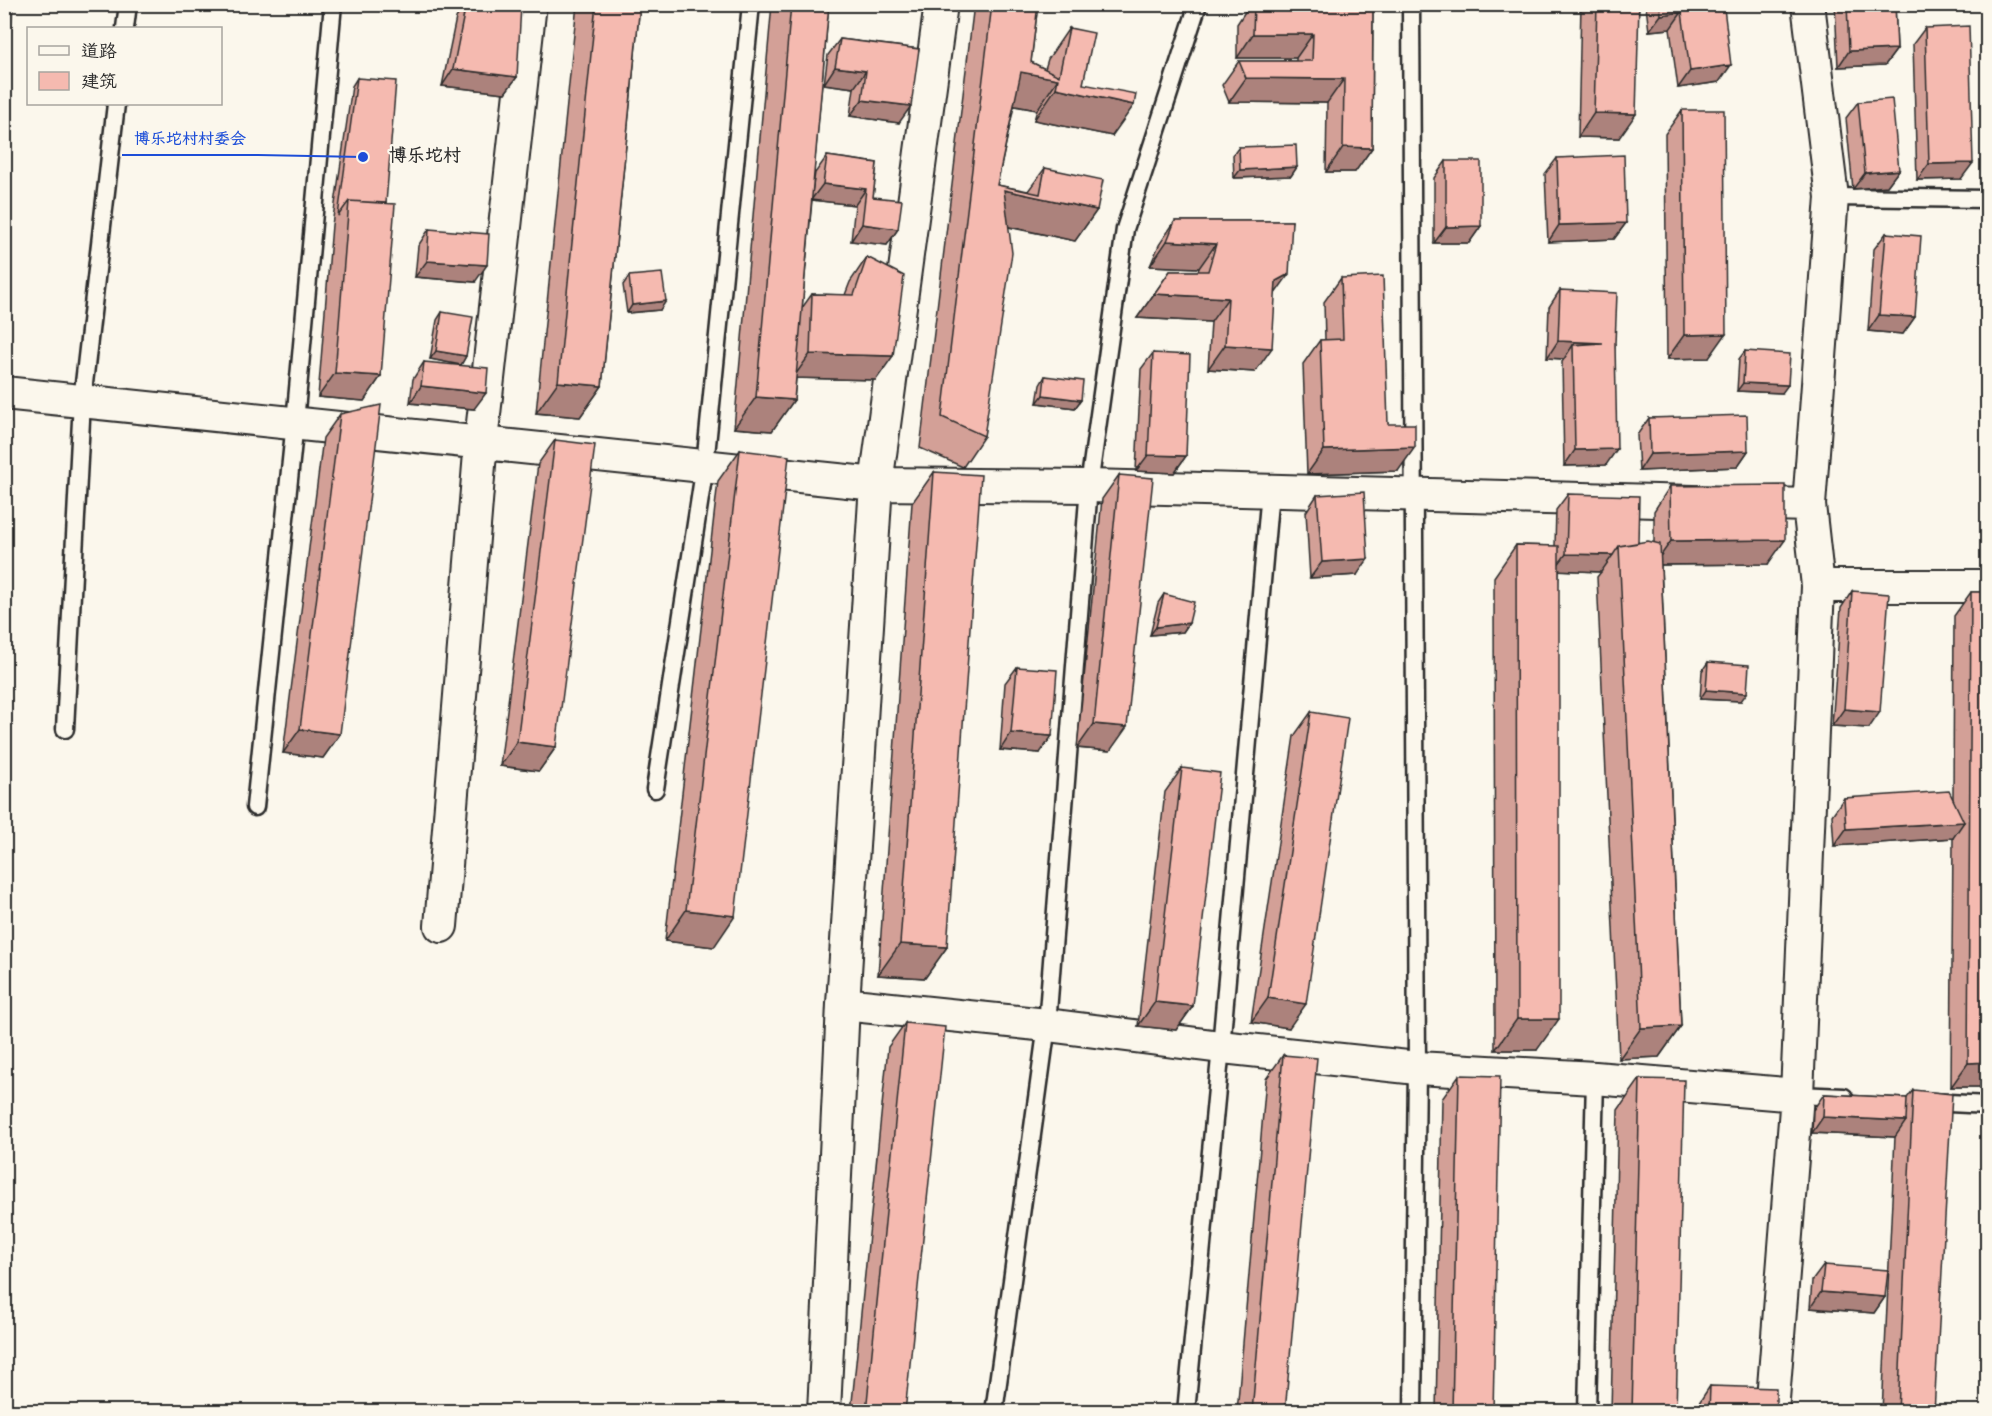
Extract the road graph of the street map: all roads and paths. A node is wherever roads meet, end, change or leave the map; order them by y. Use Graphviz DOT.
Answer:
graph roads {
  1 [pos="128,4"];
  2 [pos="333,4"];
  3 [pos="530,4"];
  4 [pos="751,4"];
  5 [pos="941,4"];
  6 [pos="1198,4"];
  7 [pos="1411,4"];
  8 [pos="1808,4"];
  9 [pos="125,27"];
  10 [pos="116,105"];
  11 [pos="1832,197"];
  12 [pos="1988,199"];
  13 [pos="4,393"];
  14 [pos="82,401"];
  15 [pos="295,422"];
  16 [pos="481,441"];
  17 [pos="705,465"];
  18 [pos="876,484"];
  19 [pos="1089,486"];
  20 [pos="1270,491"];
  21 [pos="1413,495"];
  22 [pos="1809,506"];
  23 [pos="1818,586"];
  24 [pos="1988,586"];
  25 [pos="65,729"];
  26 [pos="655,789"];
  27 [pos="255,807"];
  28 [pos="441,926"];
  29 [pos="843,1004"];
  30 [pos="1047,1025"];
  31 [pos="1221,1047"];
  32 [pos="1417,1068"];
  33 [pos="1595,1078"];
  34 [pos="1797,1095"];
  35 [pos="1856,1098"];
  36 [pos="1916,1101"];
  37 [pos="1988,1105"];
  38 [pos="824,1412"];
  39 [pos="994,1412"];
  40 [pos="1186,1412"];
  41 [pos="1413,1412"];
  42 [pos="1587,1412"];
  43 [pos="1772,1412"];
  1 -- 9 [label="lane"];
  2 -- 15 [label="lane"];
  3 -- 16 [label="street"];
  4 -- 17 [label="lane"];
  5 -- 18 [label="street"];
  6 -- 19 [label="lane"];
  7 -- 21 [label="lane"];
  8 -- 11 [label="street"];
  10 -- 14 [label="lane"];
  11 -- 12 [label="lane"];
  11 -- 22 [label="street"];
  13 -- 14 [label="street"];
  14 -- 15 [label="street"];
  14 -- 25 [label="lane"];
  15 -- 16 [label="street"];
  15 -- 27 [label="lane"];
  16 -- 17 [label="street"];
  16 -- 28 [label="street"];
  17 -- 18 [label="street"];
  17 -- 26 [label="lane"];
  18 -- 19 [label="street"];
  18 -- 29 [label="street"];
  19 -- 20 [label="street"];
  19 -- 30 [label="lane"];
  20 -- 21 [label="street"];
  20 -- 31 [label="lane"];
  21 -- 22 [label="street"];
  21 -- 32 [label="lane"];
  22 -- 23 [label="street"];
  23 -- 24 [label="street"];
  23 -- 34 [label="street"];
  29 -- 30 [label="street"];
  29 -- 38 [label="street"];
  30 -- 31 [label="street"];
  30 -- 39 [label="lane"];
  31 -- 32 [label="street"];
  31 -- 40 [label="lane"];
  32 -- 33 [label="street"];
  32 -- 41 [label="lane"];
  33 -- 34 [label="street"];
  33 -- 42 [label="lane"];
  34 -- 35 [label="lane"];
  34 -- 43 [label="street"];
  36 -- 37 [label="lane"];
}
